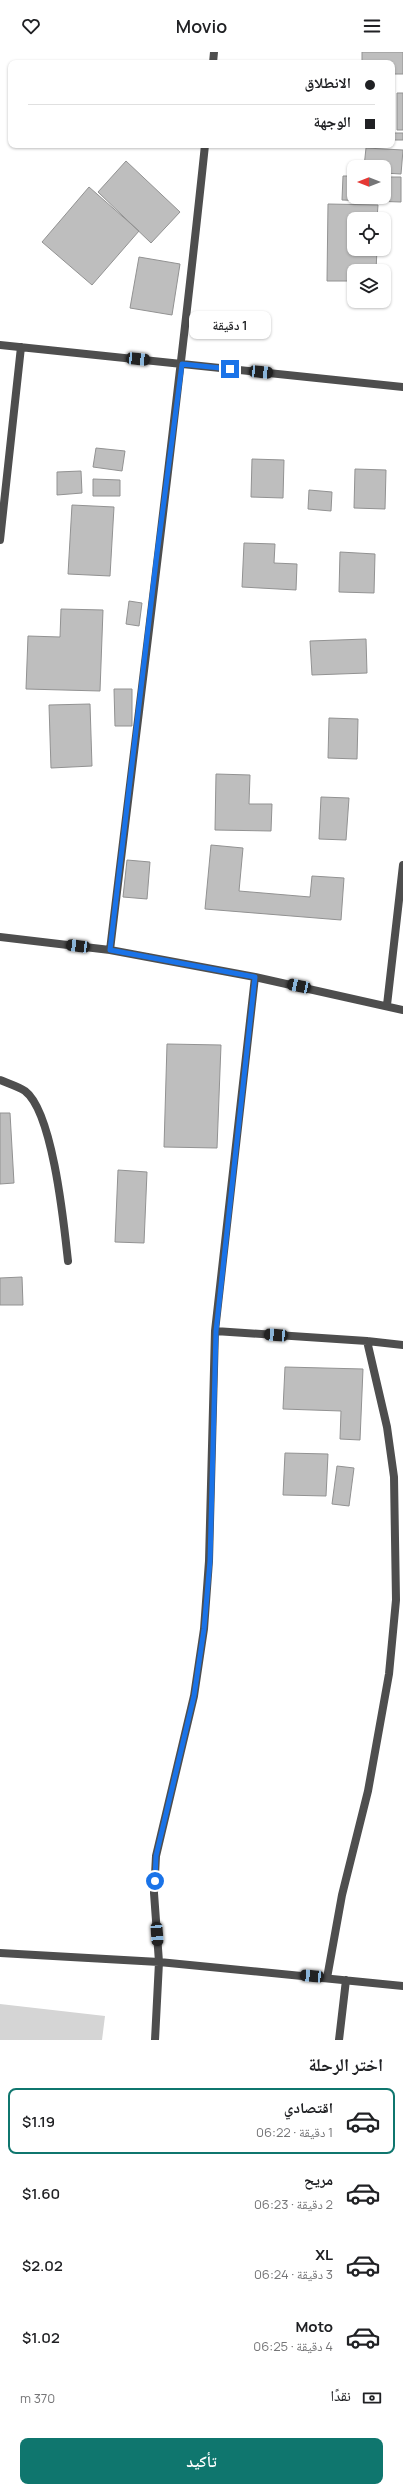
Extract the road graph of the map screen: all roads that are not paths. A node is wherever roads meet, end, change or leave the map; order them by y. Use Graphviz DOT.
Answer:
graph roads {
  1 [pos="204,148"];
  2 [pos="0,345"];
  3 [pos="21,347"];
  4 [pos="182,364"];
  5 [pos="403,387"];
  6 [pos="0,540"];
  7 [pos="403,865"];
  8 [pos="0,937"];
  9 [pos="110,950"];
  10 [pos="255,977"];
  11 [pos="387,1005"];
  12 [pos="403,1010"];
  13 [pos="0,1080"];
  14 [pos="68,1261"];
  15 [pos="216,1331"];
  16 [pos="367,1341"];
  17 [pos="403,1345"];
  18 [pos="0,1952"];
  19 [pos="159,1962"];
  20 [pos="327,1978"];
  21 [pos="346,1980"];
  22 [pos="403,1986"];
  23 [pos="155,2040"];
  24 [pos="339,2040"];
  1 -- 4 [label="street"];
  2 -- 3 [label="street"];
  3 -- 4 [label="street"];
  3 -- 6 [label="street"];
  4 -- 5 [label="street"];
  4 -- 9 [label="street"];
  7 -- 11 [label="street"];
  8 -- 9 [label="street"];
  9 -- 10 [label="street"];
  10 -- 11 [label="street"];
  10 -- 15 [label="street"];
  11 -- 12 [label="street"];
  13 -- 14 [label="street"];
  15 -- 16 [label="street"];
  15 -- 19 [label="street"];
  16 -- 17 [label="street"];
  16 -- 20 [label="street"];
  18 -- 19 [label="street"];
  19 -- 20 [label="street"];
  19 -- 23 [label="street"];
  20 -- 21 [label="street"];
  21 -- 22 [label="street"];
  21 -- 24 [label="street"];
}
